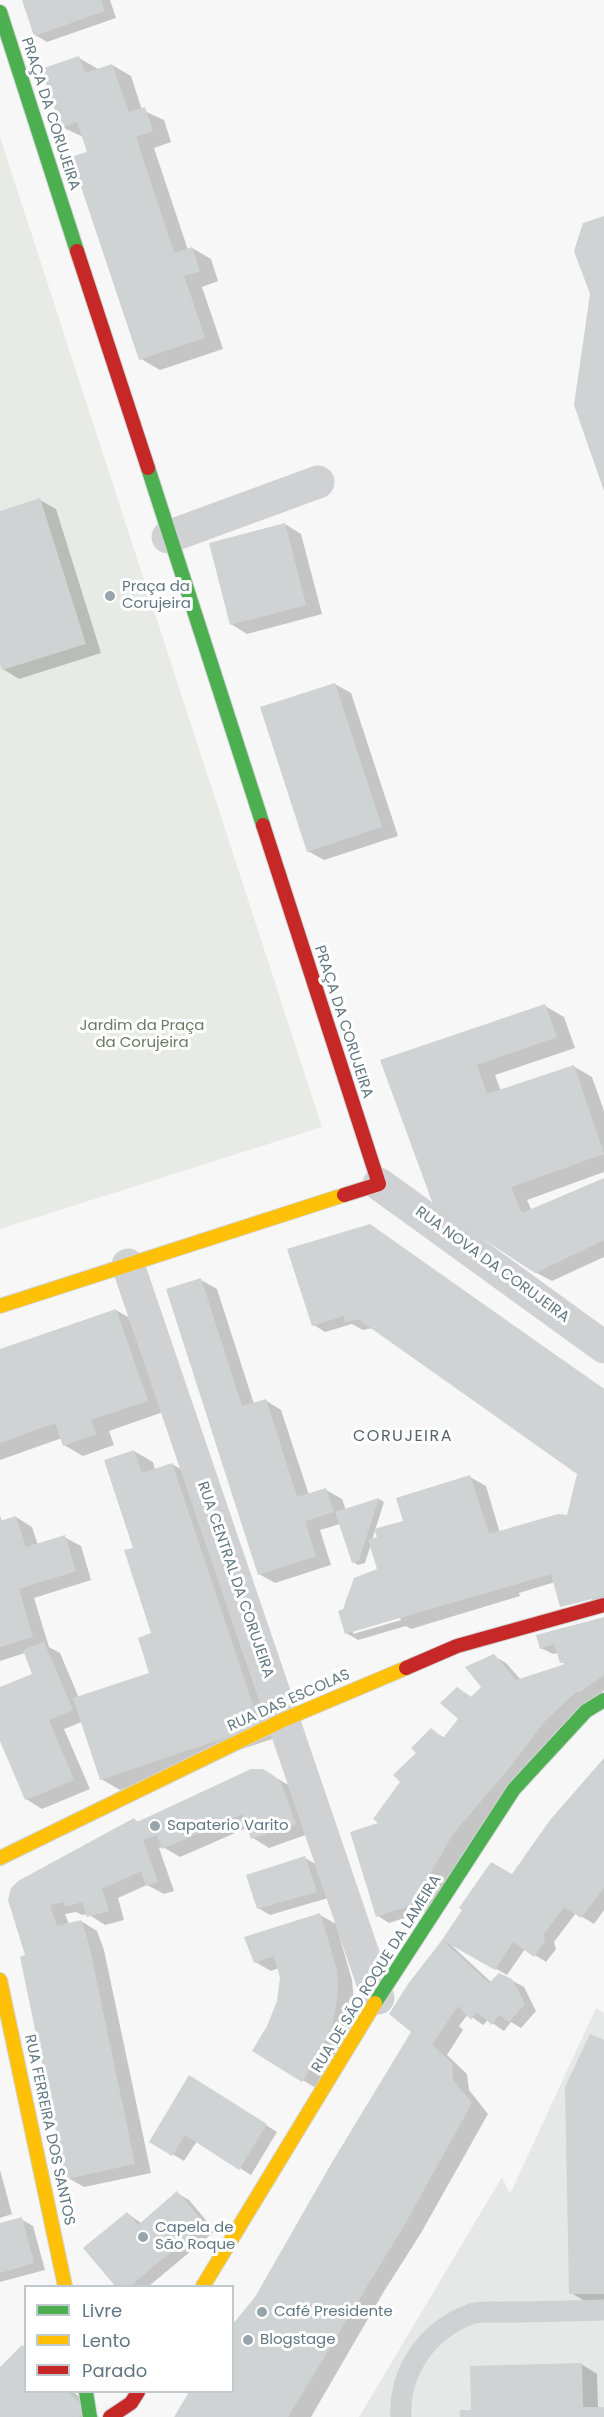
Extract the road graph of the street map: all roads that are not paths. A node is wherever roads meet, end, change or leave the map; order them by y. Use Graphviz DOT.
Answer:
graph roads {
  1 [pos="0,12"];
  2 [pos="318,482"];
  3 [pos="168,537"];
  4 [pos="379,1184"];
  5 [pos="128,1265"];
  6 [pos="0,1306"];
  7 [pos="604,1347"];
  8 [pos="604,1605"];
  9 [pos="604,1700"];
  10 [pos="283,1720"];
  11 [pos="0,1858"];
  12 [pos="0,1980"];
  13 [pos="378,1998"];
  14 [pos="65,2285"];
  15 [pos="204,2285"];
  16 [pos="604,2310"];
  17 [pos="86,2393"];
  18 [pos="133,2404"];
  19 [pos="90,2417"];
  20 [pos="110,2417"];
  21 [pos="401,2417"];
  1 -- 3 [label="street, PRAÇA DA CORUJEIRA"];
  2 -- 3 [label="street"];
  3 -- 4 [label="street, PRAÇA DA CORUJEIRA"];
  4 -- 5 [label="street"];
  4 -- 7 [label="street, RUA NOVA DA CORUJEIRA"];
  5 -- 6 [label="street"];
  5 -- 10 [label="street, RUA CENTRAL DA CORUJEIRA"];
  8 -- 10 [label="street, RUA DAS ESCOLAS"];
  9 -- 13 [label="street, RUA DE SÃO ROQUE DA LAMEIRA"];
  10 -- 11 [label="street, RUA DAS ESCOLAS"];
  10 -- 13 [label="street, RUA CENTRAL DA CORUJEIRA"];
  12 -- 14 [label="street, RUA FERREIRA DOS SANTOS"];
  13 -- 15 [label="street, RUA DE SÃO ROQUE DA LAMEIRA"];
  16 -- 21 [label="lane"];
  17 -- 19 [label="street"];
  18 -- 20 [label="street"];
}
